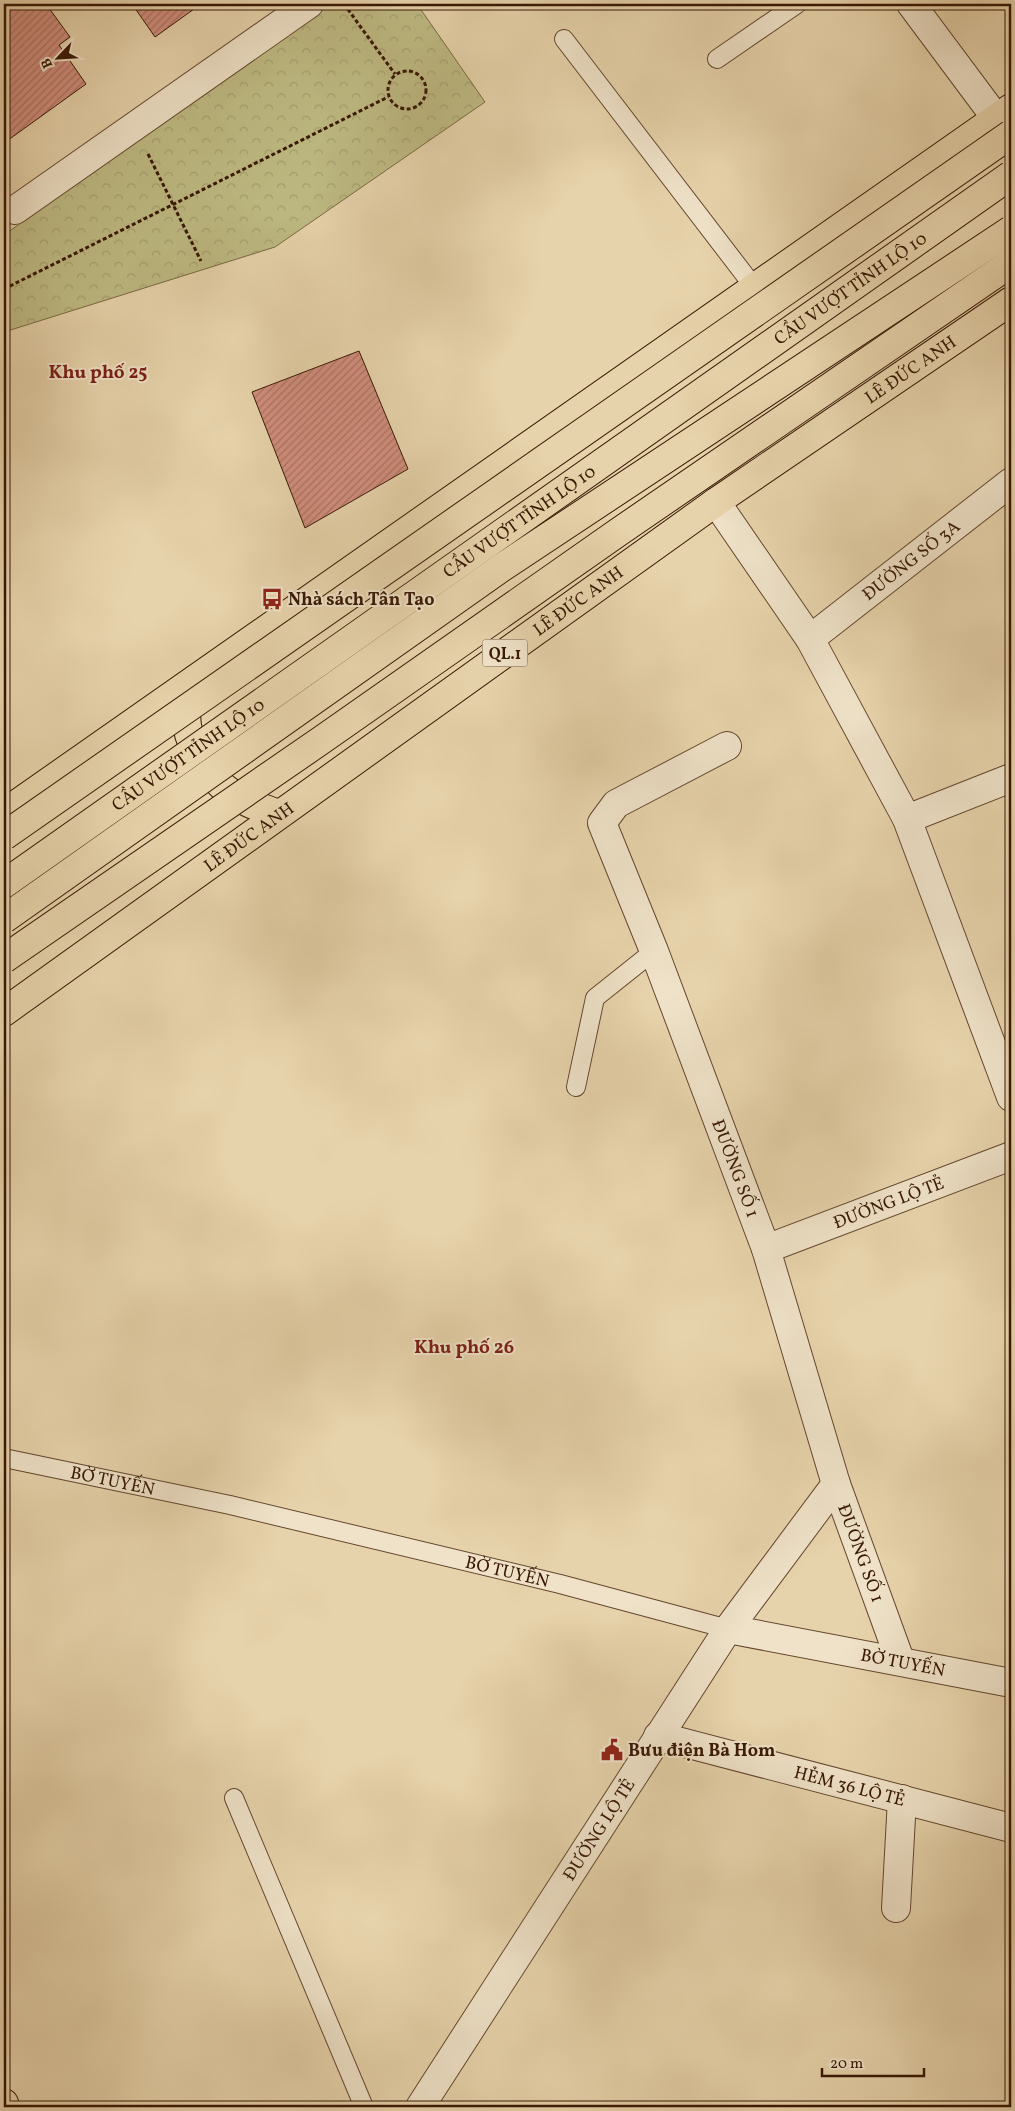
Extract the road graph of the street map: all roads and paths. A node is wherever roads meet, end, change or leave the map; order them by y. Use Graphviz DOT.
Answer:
graph roads {
  1 [pos="309,4"];
  2 [pos="344,4"];
  3 [pos="797,4"];
  4 [pos="911,4"];
  5 [pos="564,39"];
  6 [pos="717,59"];
  7 [pos="395,74"];
  8 [pos="388,97"];
  9 [pos="1006,120"];
  10 [pos="134,126"];
  11 [pos="1011,175"];
  12 [pos="173,205"];
  13 [pos="15,210"];
  14 [pos="1011,230"];
  15 [pos="201,261"];
  16 [pos="1011,263"];
  17 [pos="754,287"];
  18 [pos="4,289"];
  19 [pos="1011,301"];
  20 [pos="1011,482"];
  21 [pos="716,502"];
  22 [pos="810,639"];
  23 [pos="188,682"];
  24 [pos="727,746"];
  25 [pos="1011,778"];
  26 [pos="4,813"];
  27 [pos="279,814"];
  28 [pos="907,819"];
  29 [pos="4,836"];
  30 [pos="4,884"];
  31 [pos="4,919"];
  32 [pos="654,952"];
  33 [pos="4,959"];
  34 [pos="8,1004"];
  35 [pos="576,1087"];
  36 [pos="1011,1097"];
  37 [pos="1011,1156"];
  38 [pos="766,1250"];
  39 [pos="4,1458"];
  40 [pos="836,1484"];
  41 [pos="728,1629"];
  42 [pos="900,1660"];
  43 [pos="1011,1683"];
  44 [pos="658,1736"];
  45 [pos="234,1798"];
  46 [pos="902,1799"];
  47 [pos="1011,1828"];
  48 [pos="896,1908"];
  49 [pos="4,2103"];
  50 [pos="5,2107"];
  51 [pos="364,2107"];
  52 [pos="420,2107"];
  1 -- 10 [label="street"];
  2 -- 7 [label="path"];
  3 -- 6 [label="lane"];
  4 -- 9 [label="street"];
  5 -- 17 [label="lane"];
  7 -- 8 [label="path"];
  7 -- 8 [label="path"];
  8 -- 12 [label="path"];
  9 -- 17 [label="main road"];
  9 -- 29 [label="main road, CẦU VƯỢT TỈNH LỘ 10, bridge"];
  10 -- 12 [label="path"];
  10 -- 13 [label="street"];
  11 -- 30 [label="main road, CẦU VƯỢT TỈNH LỘ 10, bridge"];
  12 -- 15 [label="path"];
  12 -- 18 [label="path"];
  14 -- 31 [label="main road, CẦU VƯỢT TỈNH LỘ 10, bridge"];
  16 -- 33 [label="main road, QL.1, bridge"];
  17 -- 23 [label="main road"];
  19 -- 21 [label="main road, LÊ ĐỨC ANH / QL.1"];
  20 -- 22 [label="street, ĐƯỜNG SỐ 3A"];
  21 -- 22 [label="street"];
  21 -- 27 [label="main road, LÊ ĐỨC ANH / QL.1"];
  22 -- 28 [label="street"];
  23 -- 26 [label="main road"];
  23 -- 27 [label="main road"];
  24 -- 32 [label="street, ĐƯỜNG SỐ 1"];
  25 -- 28 [label="street"];
  27 -- 34 [label="main road, LÊ ĐỨC ANH / QL.1"];
  28 -- 36 [label="street"];
  32 -- 35 [label="lane"];
  32 -- 38 [label="street, ĐƯỜNG SỐ 1"];
  37 -- 38 [label="street, ĐƯỜNG LỘ TẺ"];
  38 -- 40 [label="street, ĐƯỜNG SỐ 1"];
  39 -- 41 [label="lane, BỜ TUYẾN"];
  40 -- 41 [label="street, ĐƯỜNG LỘ TẺ"];
  40 -- 42 [label="street, ĐƯỜNG SỐ 1"];
  41 -- 42 [label="street, BỜ TUYẾN"];
  41 -- 44 [label="street, ĐƯỜNG LỘ TẺ"];
  42 -- 43 [label="street, BỜ TUYẾN"];
  44 -- 46 [label="street, HẺM 36 LỘ TẺ"];
  44 -- 52 [label="street, ĐƯỜNG LỘ TẺ"];
  45 -- 51 [label="lane"];
  46 -- 47 [label="street, HẺM 36 LỘ TẺ"];
  46 -- 48 [label="street"];
  49 -- 50 [label="main road"];
}
